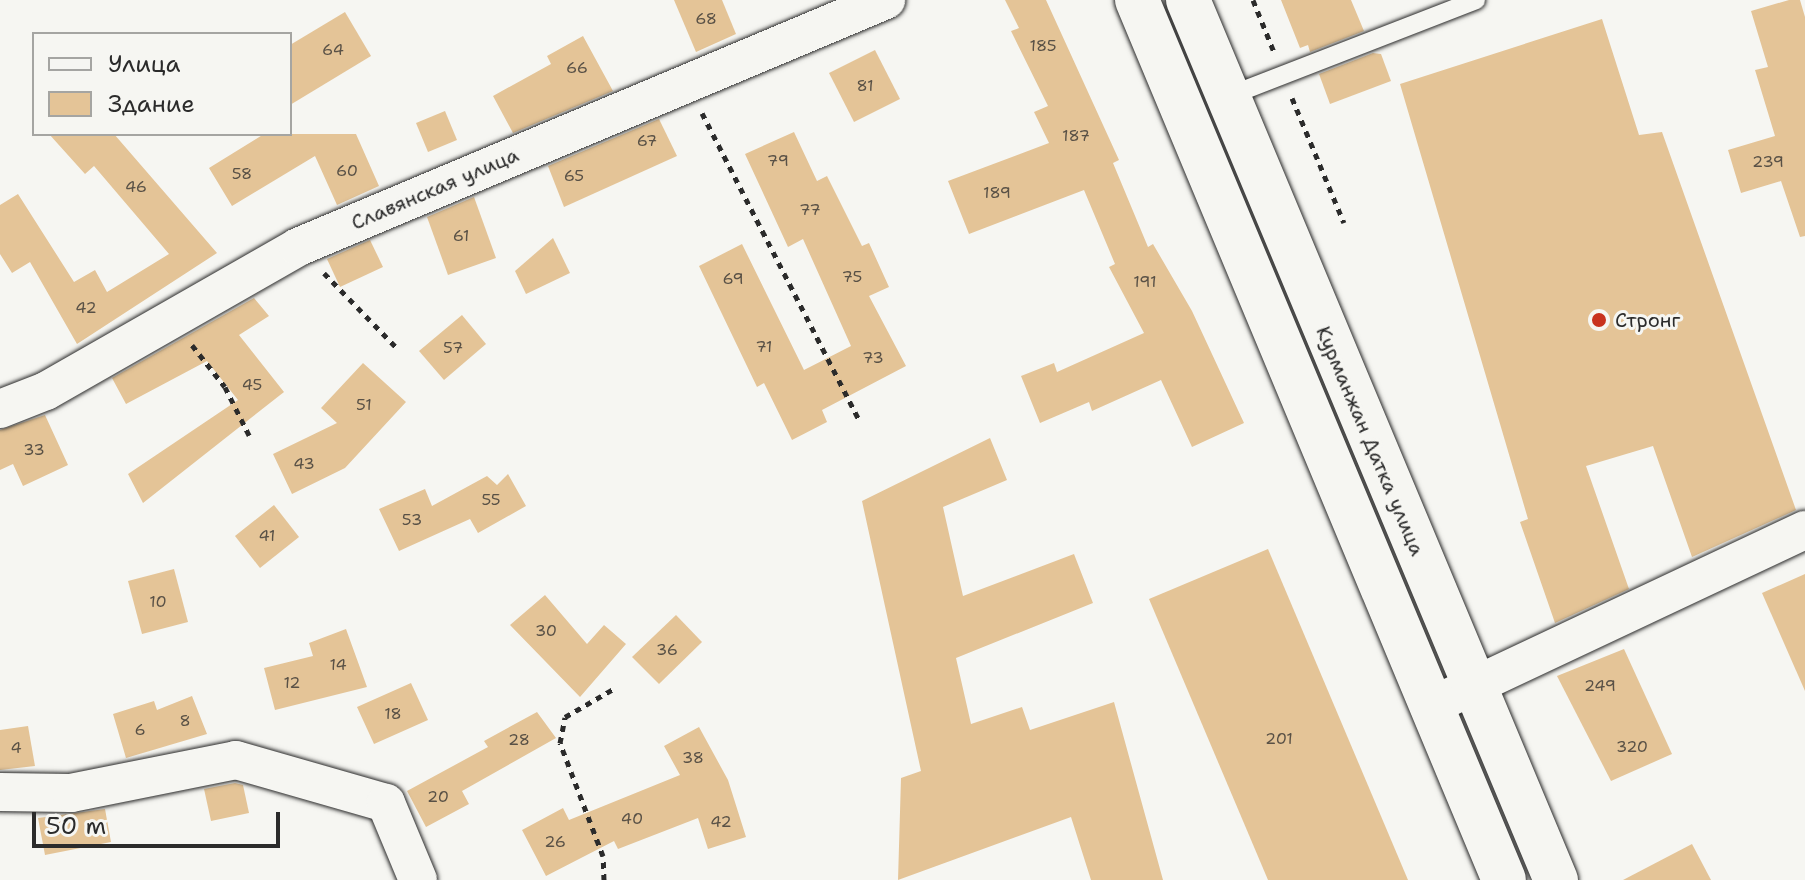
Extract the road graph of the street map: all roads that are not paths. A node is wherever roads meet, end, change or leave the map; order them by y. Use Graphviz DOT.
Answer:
graph roads {
  1 [pos="886,0"];
  2 [pos="1137,0"];
  3 [pos="1188,0"];
  4 [pos="1476,0"];
  5 [pos="1227,96"];
  6 [pos="0,409"];
  7 [pos="1805,530"];
  8 [pos="1474,688"];
  9 [pos="1433,705"];
  10 [pos="0,792"];
  11 [pos="418,880"];
  12 [pos="1504,880"];
  13 [pos="1556,880"];
  1 -- 6 [label="street, Славянская улица"];
  2 -- 9 [label="main road"];
  3 -- 5 [label="main road, Курманжан Датка улица"];
  4 -- 5 [label="lane"];
  5 -- 8 [label="main road, Курманжан Датка улица"];
  7 -- 8 [label="street"];
  8 -- 9 [label="street"];
  8 -- 13 [label="main road, Курманжан Датка улица"];
  9 -- 12 [label="main road"];
  10 -- 11 [label="street"];
}
